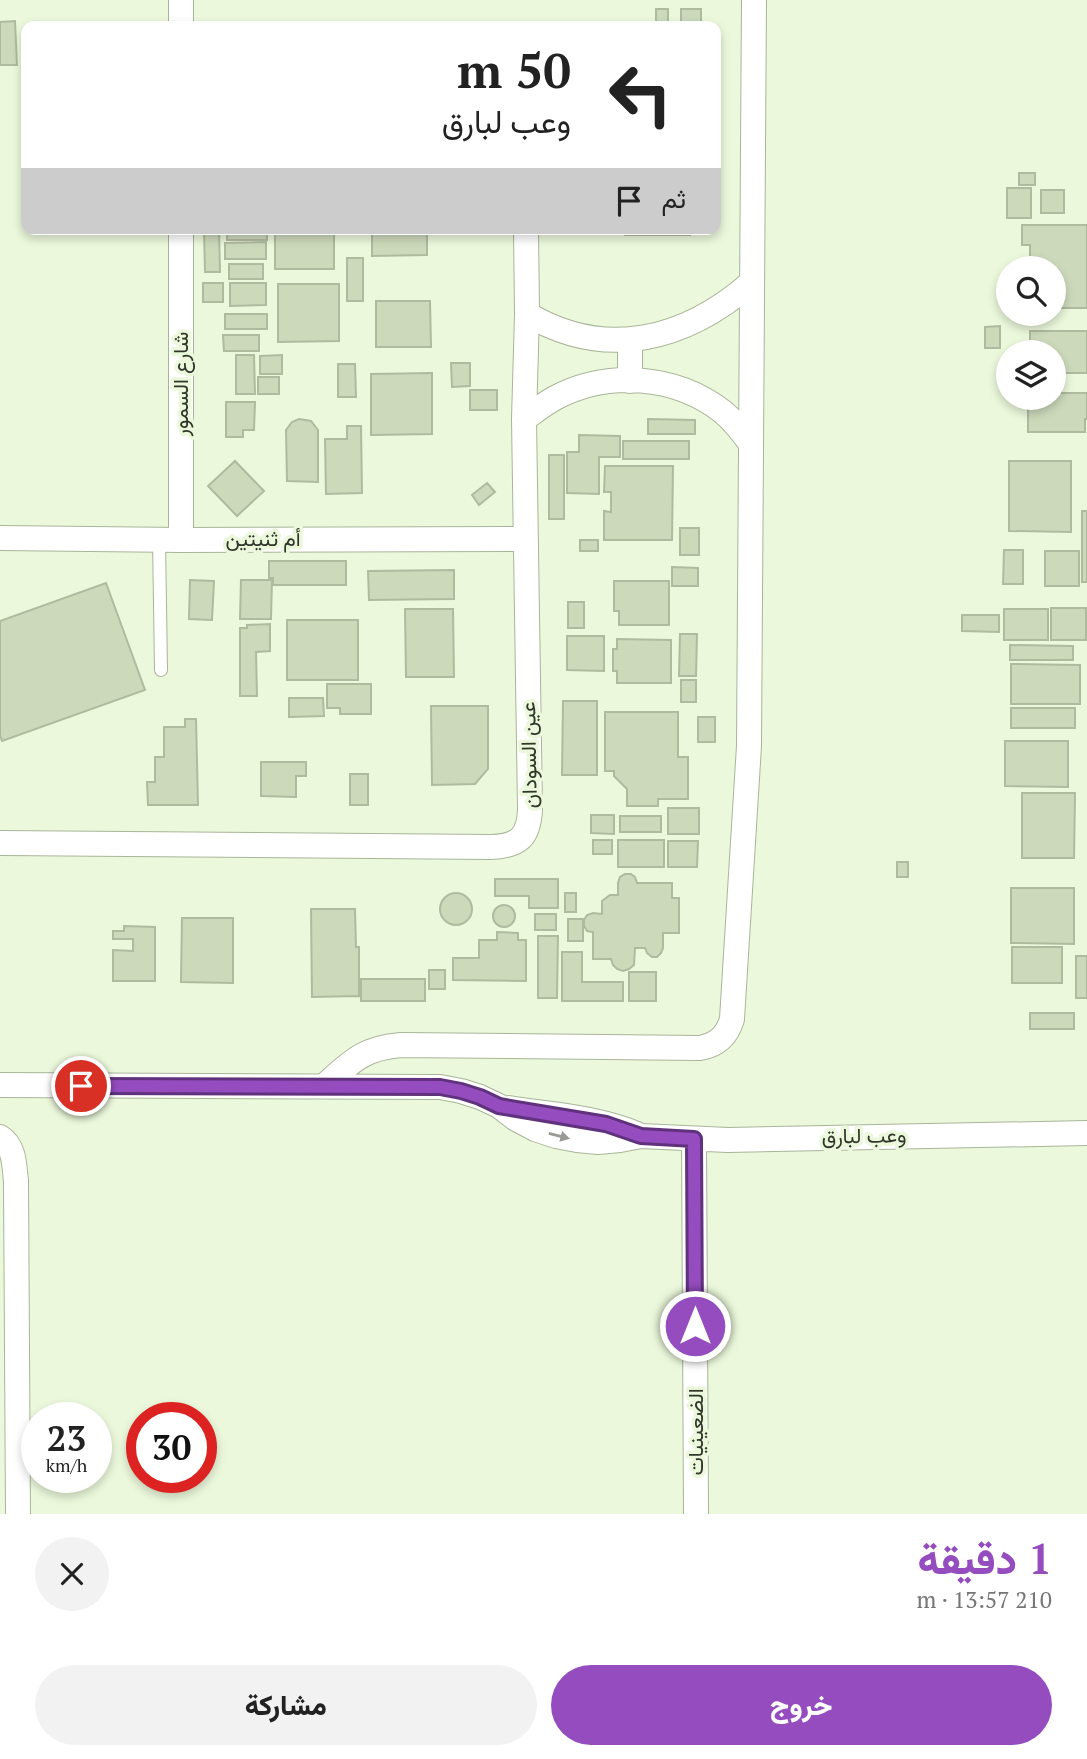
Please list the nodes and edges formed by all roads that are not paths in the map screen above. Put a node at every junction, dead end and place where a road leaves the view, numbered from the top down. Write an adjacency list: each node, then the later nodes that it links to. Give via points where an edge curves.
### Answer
1 (181, 0): 3 (street)
2 (754, 0): 6 (street)
3 (181, 21)
4 (181, 235): 13 (street, شارع السمور)
5 (526, 235): 7 (street, عين السودان)
6 (752, 282): 8 (street, via 696,321); 11 (street)
7 (527, 314): 8 (street, via 576,336); 10 (street, عين السودان)
8 (630, 339): 9 (street)
9 (630, 381): 10 (street, via 573,390); 11 (street, via 690,392 724,414)
10 (524, 419): 14 (street, عين السودان)
11 (751, 444): 18 (street, via 749,746 730,1028 718,1042 700,1048 386,1046 358,1056)
12 (0, 538): 13 (street, أم ثنيتين)
13 (170, 539): 14 (street, أم ثنيتين); 15 (lane)
14 (526, 539): 16 (street, عين السودان, via 530,809 529,825 521,839 507,847)
15 (161, 670)
16 (0, 843)
17 (0, 1085): 18 (street, وعب لبارق)
18 (324, 1086): 21 (street, وعب لبارق, via 440,1087 499,1106 597,1122 641,1136)
19 (1087, 1133): 21 (street, وعب لبارق)
20 (0, 1137): 22 (street, via 13,1155 16,1181)
21 (694, 1139): 23 (street, الضعينيات)
22 (18, 1514)
23 (696, 1514)

